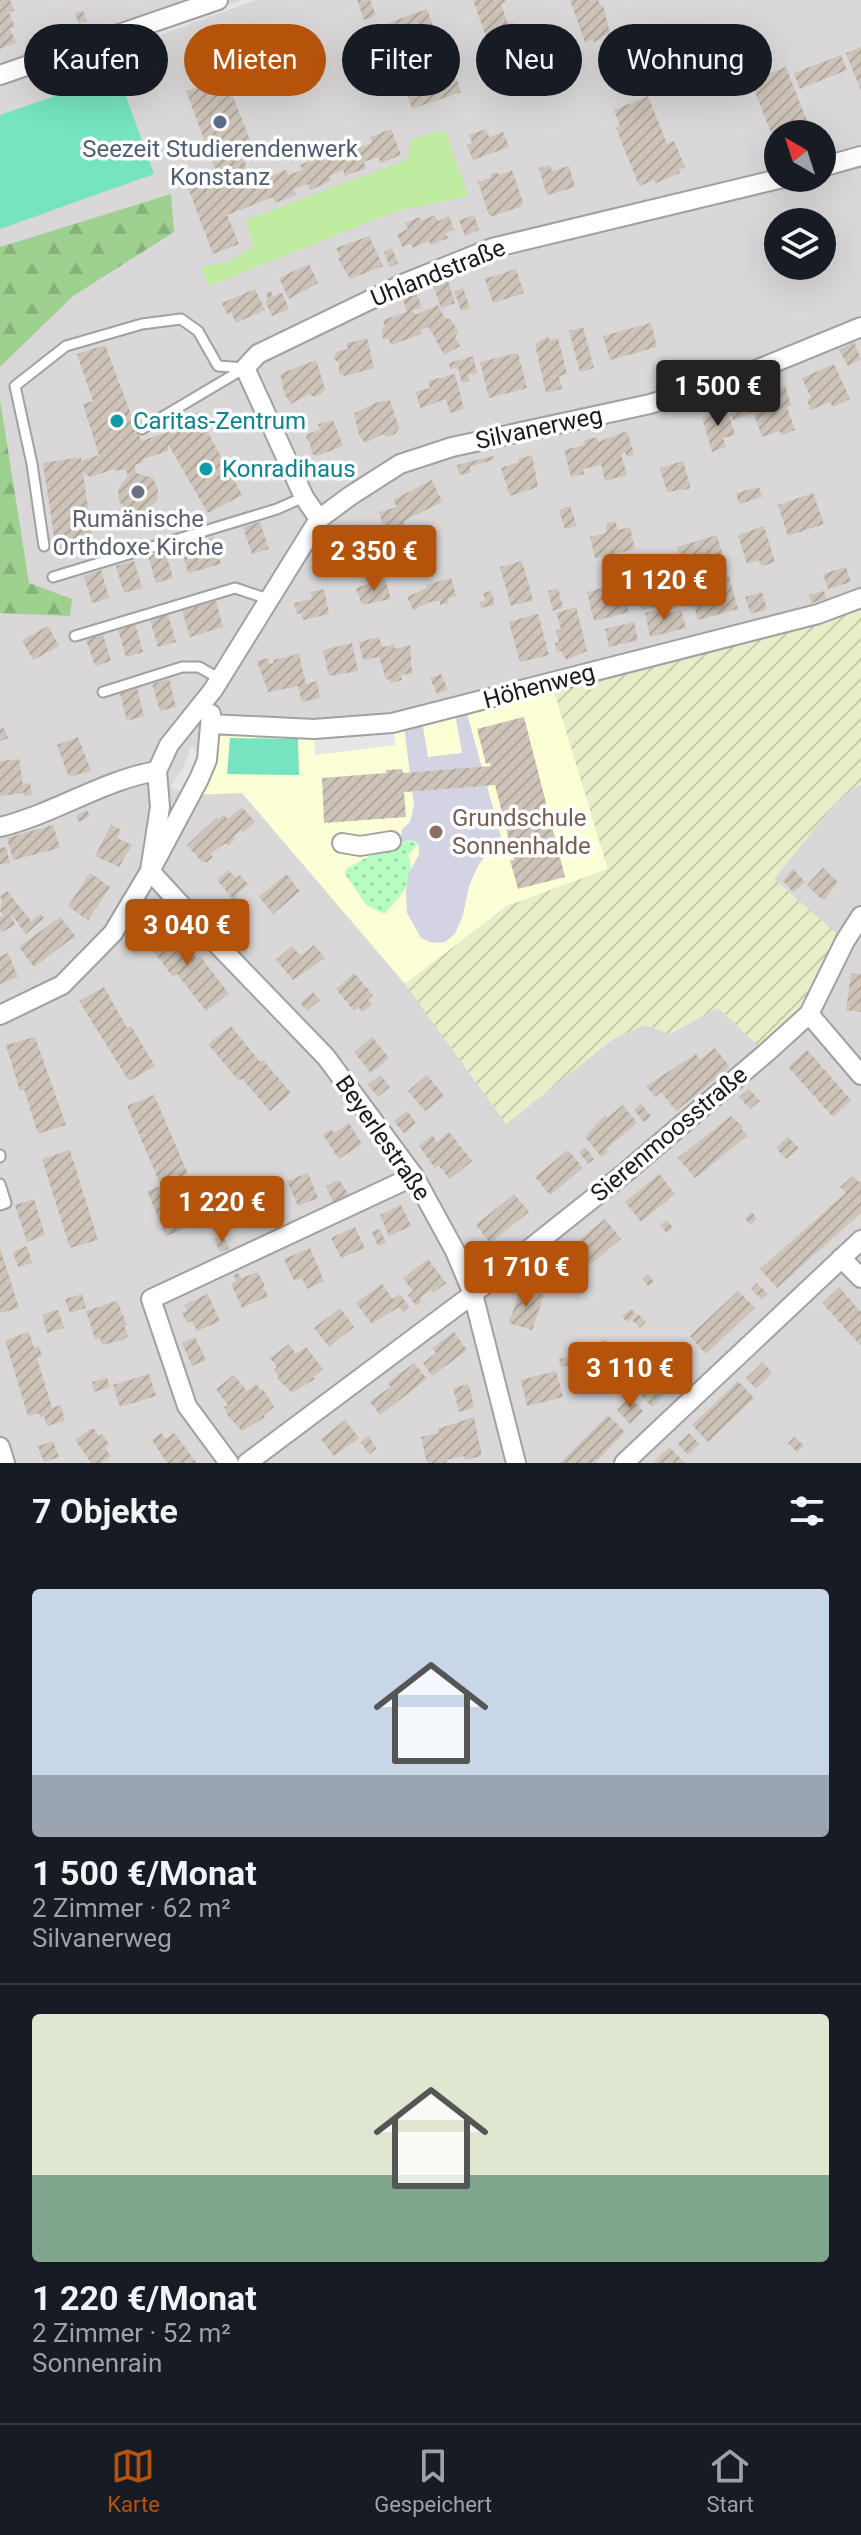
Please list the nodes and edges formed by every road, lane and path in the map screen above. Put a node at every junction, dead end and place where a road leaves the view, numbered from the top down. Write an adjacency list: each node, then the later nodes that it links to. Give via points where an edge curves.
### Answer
1 (218, 0): 2 (street)
2 (0, 75)
3 (861, 156): 4 (street)
4 (836, 163)
5 (764, 183): 7 (street, Uhlandstraße, via 492,248 299,334 258,354)
6 (861, 327): 10 (street, Silvanerweg, via 751,372 650,404 452,447 400,464)
7 (245, 368): 8 (lane); 9 (street); 11 (lane, via 218,366 198,331 181,319 142,324 66,346 15,386)
8 (142, 429)
9 (304, 497): 10 (street); 12 (lane)
10 (319, 519): 14 (street)
11 (44, 546)
12 (53, 577)
13 (861, 598): 18 (street, Höhenweg, via 743,634 392,723 314,729)
14 (271, 600): 15 (lane, via 235,588); 16 (street)
15 (75, 636)
16 (216, 685): 17 (lane, via 199,667 182,667); 18 (street); 19 (street, via 169,745)
17 (103, 692)
18 (210, 724): 23 (street, via 207,760)
19 (157, 771): 20 (street, via 132,775); 23 (street, via 160,807)
20 (0, 827)
21 (391, 841): 22 (street)
22 (342, 843)
23 (150, 871): 26 (street, via 113,933 62,985); 28 (street, Beyerlestraße, via 326,1057)
24 (861, 916): 25 (street, Sierenmoosstraße)
25 (809, 1014): 27 (street); 34 (street, Sierenmoosstraße, via 626,1172)
26 (0, 1015)
27 (861, 1075)
28 (414, 1176): 34 (street, Beyerlestraße); 37 (street, via 151,1299 187,1406)
29 (0, 1184): 30 (lane, via 6,1203)
30 (0, 1205)
31 (861, 1240): 32 (street)
32 (841, 1258): 33 (street); 40 (street)
33 (861, 1278)
34 (473, 1294): 38 (street, Sierenmoosstraße); 39 (street, Beyerlestraße)
35 (0, 1447): 36 (street)
36 (5, 1463)
37 (229, 1463)
38 (247, 1463)
39 (516, 1463)
40 (624, 1463)

